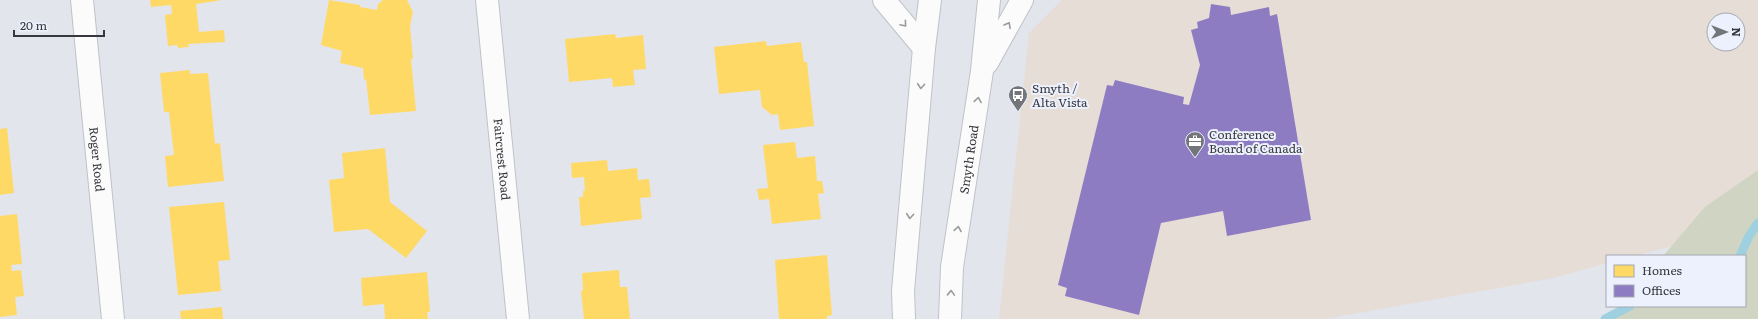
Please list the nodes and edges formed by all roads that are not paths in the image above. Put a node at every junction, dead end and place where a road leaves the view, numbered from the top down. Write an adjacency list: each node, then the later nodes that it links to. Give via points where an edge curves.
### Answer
1 (82, 0): 9 (main road, Roger Road)
2 (487, 0): 10 (main road, Faircrest Road)
3 (884, 0): 7 (main road, one-way to 7)
4 (930, 0): 7 (main road)
5 (989, 0): 8 (main road, Smyth Road)
6 (1022, 0): 8 (main road, one-way to 6)
7 (924, 48): 11 (main road, one-way to 11, via 903,290)
8 (982, 71): 12 (main road, Smyth Road, one-way to 8, via 952,267)
9 (113, 319)
10 (518, 319)
11 (904, 319)
12 (950, 319)

